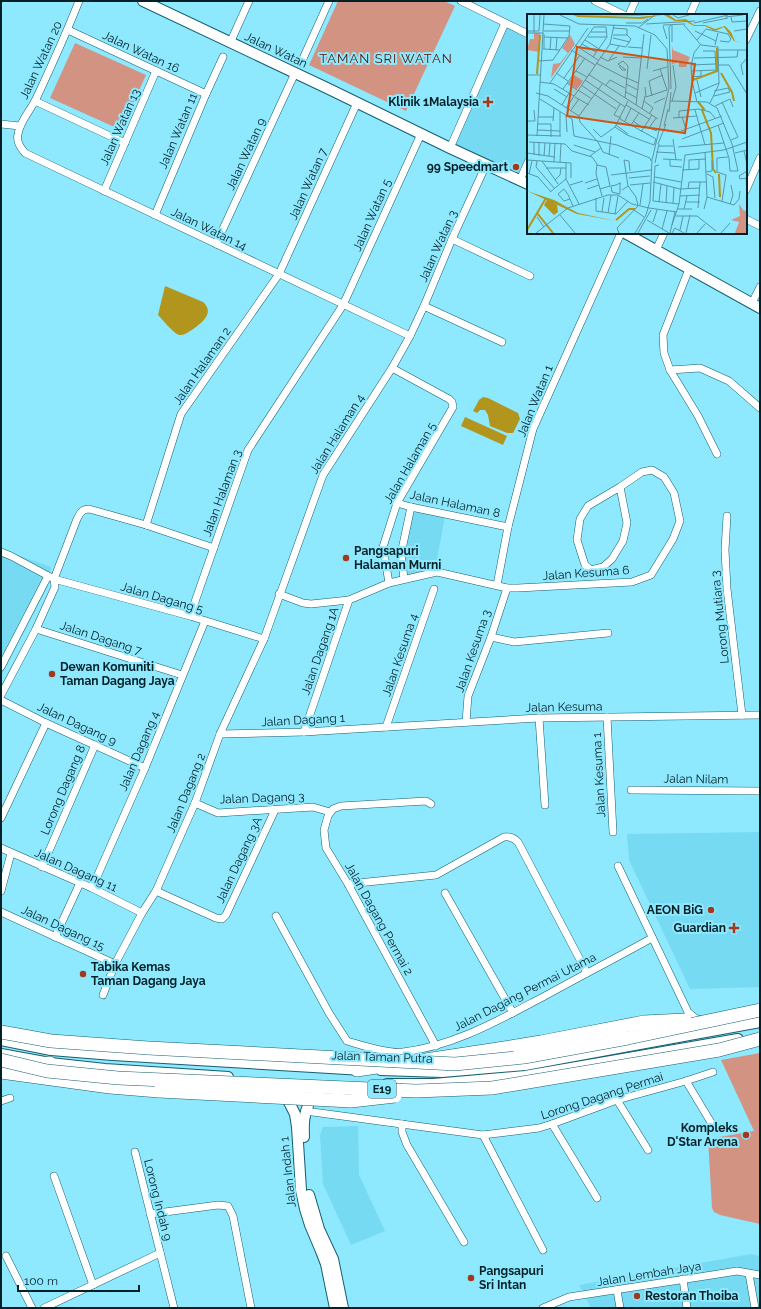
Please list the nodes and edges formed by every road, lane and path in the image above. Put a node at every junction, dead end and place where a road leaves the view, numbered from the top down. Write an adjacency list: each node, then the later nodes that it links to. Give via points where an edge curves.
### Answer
1 (79, 1): 15 (street, Jalan Watan 20)
2 (143, 1): 18 (street, Jalan Watan)
3 (249, 1): 18 (street)
4 (329, 1): 20 (street)
5 (461, 1): 13 (street)
6 (595, 1): 10 (street)
7 (635, 1): 11 (street)
8 (696, 1): 12 (street)
9 (760, 11): 14 (street)
10 (622, 14)
11 (629, 14)
12 (690, 14)
13 (505, 23): 16 (street); 30 (street)
14 (757, 25): 17 (street)
15 (68, 30): 21 (street, Jalan Watan 16); 24 (street, Jalan Watan 20)
16 (527, 34)
17 (747, 39)
18 (230, 43): 22 (street, Jalan Watan)
19 (223, 57): 23 (street, Jalan Watan 11)
20 (301, 63)
21 (156, 72): 23 (street, Jalan Watan 16); 29 (street, Jalan Watan 13)
22 (295, 73): 25 (street, Jalan Watan); 44 (street, Jalan Watan 9)
23 (206, 94): 37 (street, Jalan Watan 11)
24 (35, 101): 27 (street, Jalan Watan 20); 29 (street)
25 (357, 103): 28 (street, Jalan Watan); 47 (street, Jalan Watan 7)
26 (1, 124): 27 (street)
27 (20, 126): 36 (street, Jalan Watan 14, via 17,136 25,153)
28 (421, 134): 30 (street, Jalan Watan); 50 (street, Jalan Watan 5)
29 (125, 143): 36 (street, Jalan Watan 13)
30 (450, 148): 32 (street, Jalan Watan)
31 (760, 158): 35 (street)
32 (486, 165): 34 (street, Jalan Watan); 43 (street, Jalan Watan 3)
33 (527, 167): 34 (street)
34 (524, 182)
35 (747, 188)
36 (104, 191): 37 (street, Jalan Watan 14)
37 (155, 215): 44 (street, Jalan Watan 14)
38 (747, 220): 39 (street)
39 (760, 226)
40 (621, 234): 64 (street, Jalan Watan 1, via 533,430)
41 (627, 234): 45 (street)
42 (664, 234): 45 (street)
43 (452, 238): 48 (street); 51 (street, Jalan Watan 3)
44 (216, 244): 47 (street, Jalan Watan 14)
45 (656, 250): 46 (street)
46 (689, 269): 52 (street); 56 (street, via 663,335 664,353)
47 (279, 274): 50 (street, Jalan Watan 14); 63 (street, Jalan Halaman 2, via 182,414)
48 (530, 276)
49 (760, 287): 52 (street)
50 (343, 305): 53 (street, Jalan Watan 14); 65 (street, Jalan Halaman 3, via 248,450)
51 (424, 306): 53 (street, Jalan Watan 3); 54 (street)
52 (756, 306)
53 (410, 336): 55 (street, Jalan Halaman 4)
54 (502, 342)
55 (392, 368): 60 (street, Jalan Halaman 5, via 452,402 453,407); 73 (street, Jalan Halaman 4, via 323,475)
56 (670, 370): 57 (street, via 700,368 729,381); 58 (street)
57 (760, 408)
58 (717, 454)
59 (620, 487): 59 (street, Jalan Kesuma 6, via 627,523 623,542 612,559 603,567 591,570 585,565 577,540 580,519 588,506); 71 (street, Jalan Kesuma 6, via 642,472 652,470 664,477 674,493 680,521 673,539 651,575 632,582)
60 (397, 503): 61 (street, Jalan Halaman 8); 69 (street, Jalan Halaman 5, via 384,547)
61 (412, 507): 64 (street, Jalan Halaman 8); 68 (street, via 401,554)
62 (726, 516): 85 (street, Lorong Mutiara 3, via 727,589)
63 (146, 525): 65 (street); 67 (street, via 85,509 81,512)
64 (508, 527): 70 (street, Jalan Watan 1)
65 (214, 548): 75 (street, Jalan Halaman 3)
66 (1, 552): 67 (street, Jalan Dagang 5)
67 (51, 578): 75 (street, Jalan Dagang 5); 77 (street, via 55,587); 81 (street)
68 (404, 579): 69 (street); 70 (street, via 437,572)
69 (389, 583): 74 (street)
70 (497, 585): 71 (street)
71 (507, 588): 79 (street, Jalan Kesuma 3)
72 (434, 589): 91 (street, Jalan Kesuma 4)
73 (279, 594): 74 (street, via 311,604); 80 (street, Jalan Dagang 2)
74 (349, 600): 92 (street, Jalan Dagang 1A)
75 (190, 616): 76 (street, Jalan Dagang 5)
76 (205, 621): 80 (street, Jalan Dagang 5); 82 (street, Jalan Dagang 4)
77 (36, 629): 82 (street, Jalan Dagang 7); 83 (street)
78 (608, 633): 79 (street, via 514,642)
79 (491, 637): 90 (street, Jalan Kesuma 3, via 468,696)
80 (264, 639): 93 (street, Jalan Dagang 2)
81 (1, 667)
82 (182, 675): 95 (street, Jalan Dagang 4)
83 (1, 695)
84 (1, 700): 89 (street, Jalan Dagang 9)
85 (742, 715): 86 (street, Jalan Kesuma); 87 (street, Jalan Kesuma)
86 (760, 715)
87 (607, 717): 88 (street, Jalan Kesuma); 104 (street, Jalan Kesuma 1)
88 (539, 718): 90 (street, Jalan Kesuma); 100 (street)
89 (46, 722): 94 (street, Jalan Dagang 9); 103 (street)
90 (466, 722): 91 (street, Jalan Kesuma)
91 (386, 727): 92 (street, Jalan Dagang 1)
92 (304, 732): 93 (street, Jalan Dagang 1)
93 (220, 734): 98 (street, Jalan Dagang 2)
94 (95, 745): 95 (street, Jalan Dagang 9); 108 (street, Lorong Dagang 8)
95 (145, 768): 111 (street, Jalan Dagang 4)
96 (631, 790): 97 (street, Jalan Nilam)
97 (760, 791)
98 (195, 803): 101 (street, Jalan Dagang 3, via 218,812); 113 (street, Jalan Dagang 2)
99 (431, 804): 102 (street, via 426,801 341,806)
100 (545, 805)
101 (275, 810): 102 (street, Jalan Dagang 3, via 313,807); 113 (street, Jalan Dagang 3A, via 222,919)
102 (330, 812): 110 (street, Jalan Dagang Permai 2, via 324,830 326,848)
103 (1, 818)
104 (614, 832)
105 (1, 848): 106 (street, Jalan Dagang 11)
106 (11, 853): 108 (street, Jalan Dagang 11); 112 (street)
107 (618, 866): 119 (street)
108 (42, 867): 109 (street, Jalan Dagang 11)
109 (80, 883): 111 (street, Jalan Dagang 11); 118 (street)
110 (348, 884): 121 (street, via 436,876 510,836 518,842); 133 (street, Jalan Dagang Permai 2)
111 (92, 888): 116 (street, Jalan Dagang 11)
112 (1, 891)
113 (156, 891): 116 (street, Jalan Dagang 2)
114 (445, 893): 124 (street)
115 (1, 912): 118 (street, Jalan Dagang 15)
116 (142, 913): 120 (street, Jalan Dagang 2)
117 (276, 916): 133 (street, Jalan Dagang Permai Utama, via 347,1041 371,1048 401,1052)
118 (55, 937): 120 (street, Jalan Dagang 15)
119 (652, 938): 121 (street, Jalan Dagang Permai Utama); 125 (street)
120 (115, 964): 122 (street, Jalan Dagang 2)
121 (587, 973): 124 (street, Jalan Dagang Permai Utama)
122 (103, 994)
123 (760, 1010): 127 (highway, bridge)
124 (513, 1012): 133 (street, Jalan Dagang Permai Utama, via 455,1040)
125 (688, 1012): 127 (street, via 704,1022); 130 (street, via 680,1030)
126 (760, 1022): 127 (street, Jalan Taman Putra)
127 (728, 1023): 128 (highway, bridge, via 524,1057 455,1064 141,1048 51,1041); 130 (street, Jalan Taman Putra); 138 (highway, bridge, via 644,1022 542,1042)
128 (1, 1032)
129 (760, 1036): 143 (street, via 525,1076 433,1084)
130 (664, 1039): 138 (street, Jalan Taman Putra, via 525,1065 442,1072)
131 (760, 1039): 144 (highway, E19, bridge, via 719,1050 492,1088)
132 (1, 1040): 138 (street, Jalan Taman Putra, via 52,1050)
133 (436, 1046)
134 (1, 1054): 136 (street)
135 (1, 1060): 144 (highway, E19, bridge, via 47,1071 118,1078)
136 (50, 1063): 137 (highway); 141 (street)
137 (1, 1066)
138 (357, 1070)
139 (1, 1072): 144 (highway, bridge, via 159,1091 351,1101 389,1098)
140 (713, 1072): 142 (street, Lorong Dagang Permai)
141 (278, 1080): 143 (street); 171 (street, Jalan Indah 1, via 295,1114 301,1190 310,1225 326,1264)
142 (686, 1081): 146 (street, Lorong Dagang Permai); 151 (street)
143 (322, 1082): 148 (street, Jalan Indah 1)
144 (416, 1091)
145 (10, 1098): 147 (street)
146 (617, 1100): 150 (street, Lorong Dagang Permai); 153 (street)
147 (1, 1101)
148 (305, 1111): 149 (street, Lorong Dagang Permai); 172 (street, Jalan Indah 1, via 303,1122 307,1188 319,1229 333,1259)
149 (402, 1124): 152 (street, Lorong Dagang Permai); 158 (street, via 406,1145)
150 (552, 1124): 152 (street, Lorong Dagang Permai); 156 (street)
151 (715, 1129)
152 (482, 1135): 159 (street)
153 (648, 1150)
154 (135, 1152): 157 (street, Lorong Indah 9)
155 (54, 1176): 165 (street)
156 (597, 1198)
157 (150, 1214): 160 (street, Lorong Indah 9); 170 (street, via 228,1206 233,1216)
158 (464, 1242)
159 (543, 1250)
160 (160, 1253): 165 (street, Lorong Indah 9); 169 (street, Lorong Indah 9)
161 (6, 1256): 167 (street)
162 (749, 1274): 163 (street, Jalan Lembah Jaya); 164 (street, Jalan Lembah Jaya, via 738,1272); 176 (street)
163 (760, 1275)
164 (683, 1279): 166 (street, Jalan Lembah Jaya); 175 (street)
165 (92, 1285): 168 (street, Lorong Indah 9)
166 (617, 1290): 173 (street, Jalan Lembah Jaya, via 569,1297); 174 (street)
167 (32, 1308)
168 (44, 1308)
169 (174, 1308)
170 (251, 1308)
171 (335, 1308)
172 (343, 1308)
173 (543, 1308)
174 (620, 1308)
175 (688, 1308)
176 (755, 1308)

